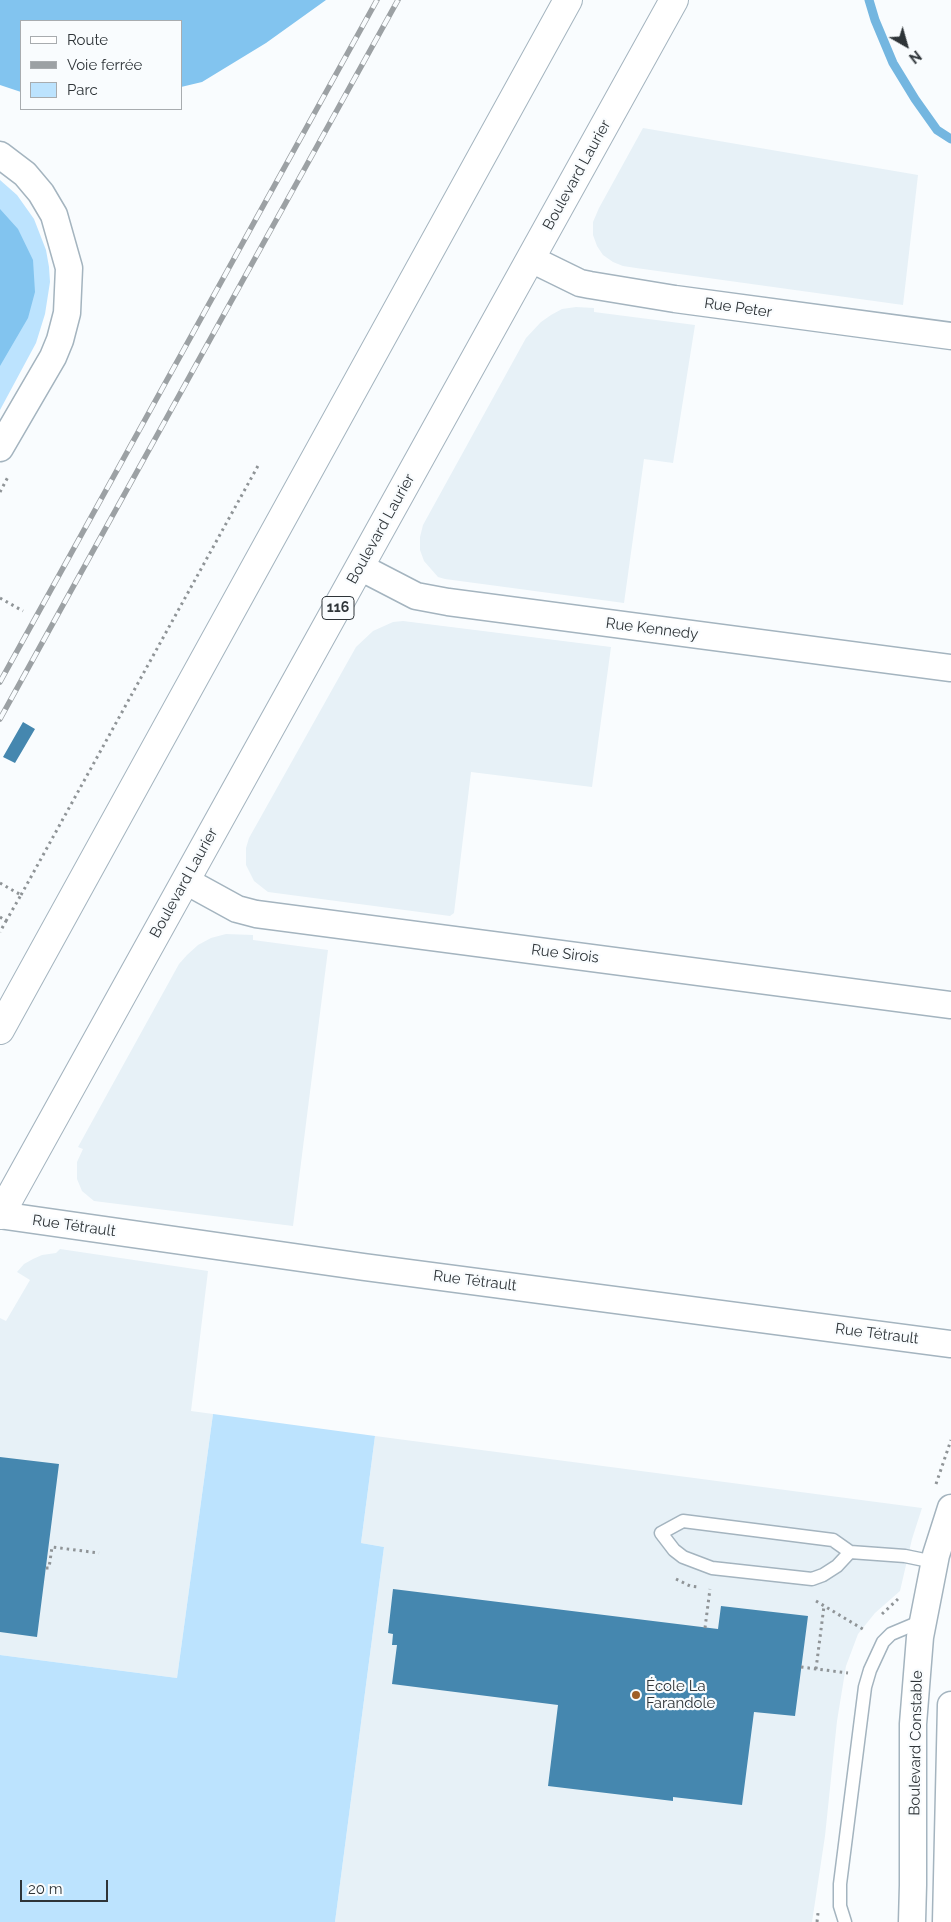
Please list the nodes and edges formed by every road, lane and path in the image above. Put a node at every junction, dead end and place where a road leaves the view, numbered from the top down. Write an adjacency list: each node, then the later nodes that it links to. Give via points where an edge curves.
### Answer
1 (568, 0): 19 (main road)
2 (674, 0): 4 (main road, Boulevard Laurier / 116)
3 (0, 156): 6 (street, via 25,174 41,193 61,237 69,277 67,313 60,340)
4 (531, 259): 5 (street, Rue Peter, via 590,285); 8 (main road, Boulevard Laurier / 116)
5 (951, 336)
6 (0, 448)
7 (259, 464): 14 (path)
8 (360, 567): 11 (street, Rue Kennedy, via 416,596 441,601); 12 (main road, Boulevard Laurier / 116)
9 (0, 598): 10 (path)
10 (24, 611)
11 (951, 668)
12 (186, 880): 18 (street, Rue Sirois, via 237,909 256,914); 20 (main road, Boulevard Laurier / 116)
13 (0, 883): 14 (path)
14 (20, 895): 16 (path)
15 (0, 917): 16 (path)
16 (6, 921): 17 (path)
17 (0, 932)
18 (951, 1005)
19 (0, 1030)
20 (0, 1215): 21 (street, Rue Tétrault, via 364,1267)
21 (951, 1344)
22 (951, 1508): 25 (street, Boulevard Constable)
23 (850, 1552): 23 (lane, via 833,1540 683,1520 661,1533 683,1557 712,1568 812,1579 837,1566); 25 (lane, via 905,1556)
24 (99, 1553): 26 (path, via 52,1547 49,1568)
25 (934, 1562): 29 (street, Boulevard Constable)
26 (46, 1568)
27 (710, 1589): 30 (path)
28 (824, 1606): 32 (path)
29 (922, 1621): 35 (lane, via 891,1634 883,1642 866,1687 840,1884 840,1906); 36 (street, Boulevard Constable, via 913,1724)
30 (705, 1628)
31 (801, 1667): 32 (path)
32 (816, 1669): 33 (path)
33 (849, 1673)
34 (951, 1706): 37 (street)
35 (845, 1922)
36 (912, 1922)
37 (946, 1922)

